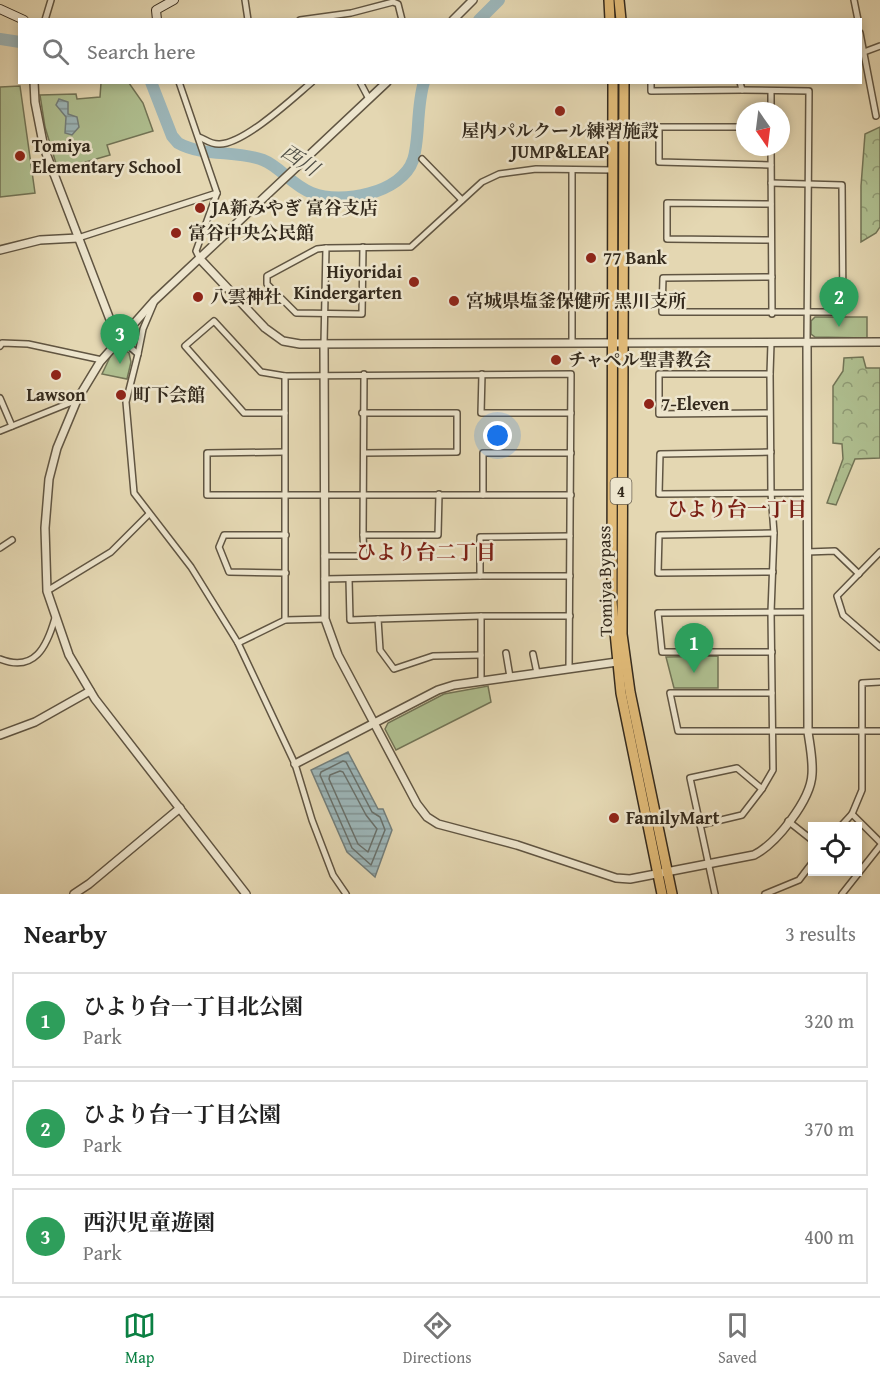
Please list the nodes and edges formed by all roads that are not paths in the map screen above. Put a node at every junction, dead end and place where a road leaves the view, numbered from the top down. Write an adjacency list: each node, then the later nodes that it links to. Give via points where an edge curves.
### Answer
1 (51, 0): 11 (street)
2 (174, 0): 12 (main road, via 156,10)
3 (245, 0): 13 (street)
4 (473, 0): 15 (street)
5 (609, 0): 16 (highway)
6 (620, 0): 17 (highway)
7 (854, 0): 18 (street)
8 (0, 9): 10 (main road)
9 (344, 17): 14 (street, via 393,2 398,4)
10 (20, 18)
11 (46, 18)
12 (157, 18)
13 (248, 18)
14 (402, 18)
15 (455, 18)
16 (610, 18)
17 (621, 18)
18 (858, 18)
19 (862, 39): 21 (street)
20 (880, 46): 21 (street)
21 (864, 52): 35 (street)
22 (34, 84): 48 (street, via 44,148)
23 (180, 84): 37 (street)
24 (310, 84): 37 (street, via 258,126 232,140 220,144)
25 (361, 84): 33 (street)
26 (385, 84): 33 (street)
27 (613, 84): 41 (highway, Tomiya Bypass / 4)
28 (624, 84): 64 (highway, Tomiya Bypass / 4)
29 (651, 84): 31 (street, via 651,91)
30 (740, 84): 31 (street)
31 (742, 90): 32 (street)
32 (771, 91): 34 (street); 44 (street, via 809,91)
33 (369, 99): 53 (street)
34 (771, 102)
35 (876, 116)
36 (736, 127): 40 (street, via 659,127 659,162)
37 (199, 140): 45 (street)
38 (771, 156): 40 (street)
39 (422, 159): 46 (street)
40 (771, 165): 43 (street)
41 (613, 170): 42 (street); 63 (highway, Tomiya Bypass / 4)
42 (572, 171): 46 (street, via 536,169 499,174 482,182); 62 (street)
43 (771, 183): 44 (street); 47 (street)
44 (806, 184): 56 (street); 56 (street, via 842,185 843,312)
45 (217, 193): 48 (street); 53 (street, via 196,250)
46 (462, 200): 50 (street, via 411,247)
47 (771, 204): 49 (street); 49 (street, via 667,203 667,239)
48 (78, 238): 52 (street, via 40,240); 59 (street)
49 (771, 240): 54 (street)
50 (363, 247): 51 (street); 57 (street, via 363,314)
51 (326, 248): 57 (street); 57 (street, via 267,276 267,284 296,314)
52 (0, 250)
53 (200, 259): 55 (street); 66 (street, via 276,337 290,343)
54 (771, 277): 58 (street); 58 (street, via 663,278 662,312)
55 (154, 301): 59 (street); 68 (street)
56 (807, 313): 58 (street); 60 (street)
57 (325, 314): 66 (street)
58 (772, 314)
59 (121, 339): 68 (street); 69 (street)
60 (807, 342): 61 (street); 65 (street); 88 (street)
61 (880, 342)
62 (572, 343): 63 (street); 66 (street)
63 (612, 343): 64 (street); 128 (highway, Tomiya Bypass / 4, via 611,581)
64 (623, 343): 65 (street); 153 (highway, Tomiya Bypass / 4, via 622,634)
65 (771, 343): 72 (street)
66 (324, 344): 73 (street)
67 (0, 346): 69 (street, via 28,344)
68 (138, 354): 95 (street, via 126,402 130,473 134,493)
69 (102, 360): 76 (street)
70 (364, 374): 71 (street); 73 (street); 78 (street)
71 (482, 374): 79 (street, via 571,374); 79 (street, via 481,413)
72 (770, 374): 80 (street); 80 (street, via 659,374 659,414)
73 (323, 375): 74 (street); 94 (street)
74 (285, 376): 77 (street); 77 (street, via 261,372 214,321 185,346 244,413)
75 (0, 398): 81 (street)
76 (77, 400): 81 (street); 112 (street, via 49,479 45,528)
77 (285, 413): 83 (street)
78 (362, 413): 85 (street); 85 (street, via 457,413 456,452)
79 (571, 413): 86 (street)
80 (770, 413): 84 (street)
81 (12, 426): 82 (street)
82 (0, 431)
83 (284, 452): 90 (street); 90 (street, via 207,453 207,495)
84 (771, 452): 87 (street); 87 (street, via 660,454 659,494)
85 (364, 453): 91 (street)
86 (570, 453): 92 (street, via 483,453); 93 (street)
87 (771, 493): 88 (street); 96 (street)
88 (807, 493): 102 (street)
89 (439, 494): 91 (street); 92 (street); 98 (street, via 438,535)
90 (285, 495): 94 (street); 97 (street)
91 (363, 495): 94 (street); 98 (street)
92 (483, 495): 93 (street)
93 (571, 495): 99 (street)
94 (324, 496): 104 (street)
95 (149, 514): 112 (street, via 111,552); 121 (street, via 191,567)
96 (774, 533): 105 (street); 105 (street, via 659,535 658,573)
97 (286, 535): 106 (street); 106 (street, via 224,535 219,547 229,572)
98 (363, 535): 104 (street, via 364,556)
99 (570, 536): 108 (street, via 480,537); 109 (street)
100 (12, 540): 101 (street)
101 (0, 548)
102 (807, 552): 107 (street, via 835,551); 114 (street)
103 (880, 552): 107 (street)
104 (324, 556): 110 (street)
105 (773, 572): 113 (street)
106 (286, 573): 120 (street)
107 (859, 574): 122 (street, via 837,596 839,607)
108 (480, 576): 109 (street); 111 (street)
109 (570, 576): 116 (street)
110 (324, 579): 111 (street); 118 (street)
111 (348, 579): 119 (street, via 350,620)
112 (47, 591): 117 (street)
113 (771, 612): 114 (street); 123 (street); 123 (street, via 658,613 662,652)
114 (808, 612): 139 (street)
115 (481, 616): 116 (street); 119 (street); 126 (street)
116 (570, 616): 129 (street)
117 (55, 618): 127 (street, via 48,642 31,660 12,664); 134 (street, via 69,655)
118 (325, 619): 120 (street); 136 (street, via 338,655)
119 (378, 619): 126 (street, via 380,650 394,669 433,656)
120 (285, 620): 121 (street)
121 (238, 644): 142 (street)
122 (880, 647)
123 (771, 652): 135 (street)
124 (506, 653): 131 (street)
125 (533, 654): 130 (street)
126 (481, 655): 132 (street)
127 (0, 659)
128 (617, 662): 129 (street); 153 (highway, Tomiya Bypass / 4, via 628,733)
129 (569, 669): 130 (street)
130 (537, 673): 131 (street)
131 (510, 677): 132 (street)
132 (481, 681): 136 (street, via 438,690)
133 (880, 682): 140 (street, via 862,683)
134 (90, 691): 141 (street, via 35,722); 144 (street)
135 (772, 693): 138 (street); 138 (street, via 670,693 678,731)
136 (374, 723): 142 (street); 153 (street, via 417,804 438,824 616,878)
137 (880, 731): 140 (street)
138 (772, 732): 139 (street); 143 (street, via 773,770)
139 (808, 732): 140 (street); 146 (street, via 810,789)
140 (861, 732): 145 (street, via 862,790)
141 (0, 735)
142 (295, 764): 156 (street, via 333,875)
143 (762, 789): 148 (street, via 742,815); 148 (street, via 737,768 690,778)
144 (180, 808): 154 (street); 155 (street)
145 (852, 814): 147 (street); 150 (street)
146 (788, 821): 149 (street); 151 (street, via 764,850)
147 (845, 822)
148 (700, 825): 151 (street)
149 (808, 836)
150 (880, 844): 161 (street)
151 (707, 865): 153 (street); 159 (street)
152 (808, 869): 160 (street, via 799,880)
153 (663, 873): 157 (highway, Tomiya Bypass / 4); 158 (highway, Tomiya Bypass / 4)
154 (74, 894)
155 (246, 894)
156 (346, 894)
157 (662, 894)
158 (672, 894)
159 (715, 894)
160 (765, 894)
161 (842, 894)

